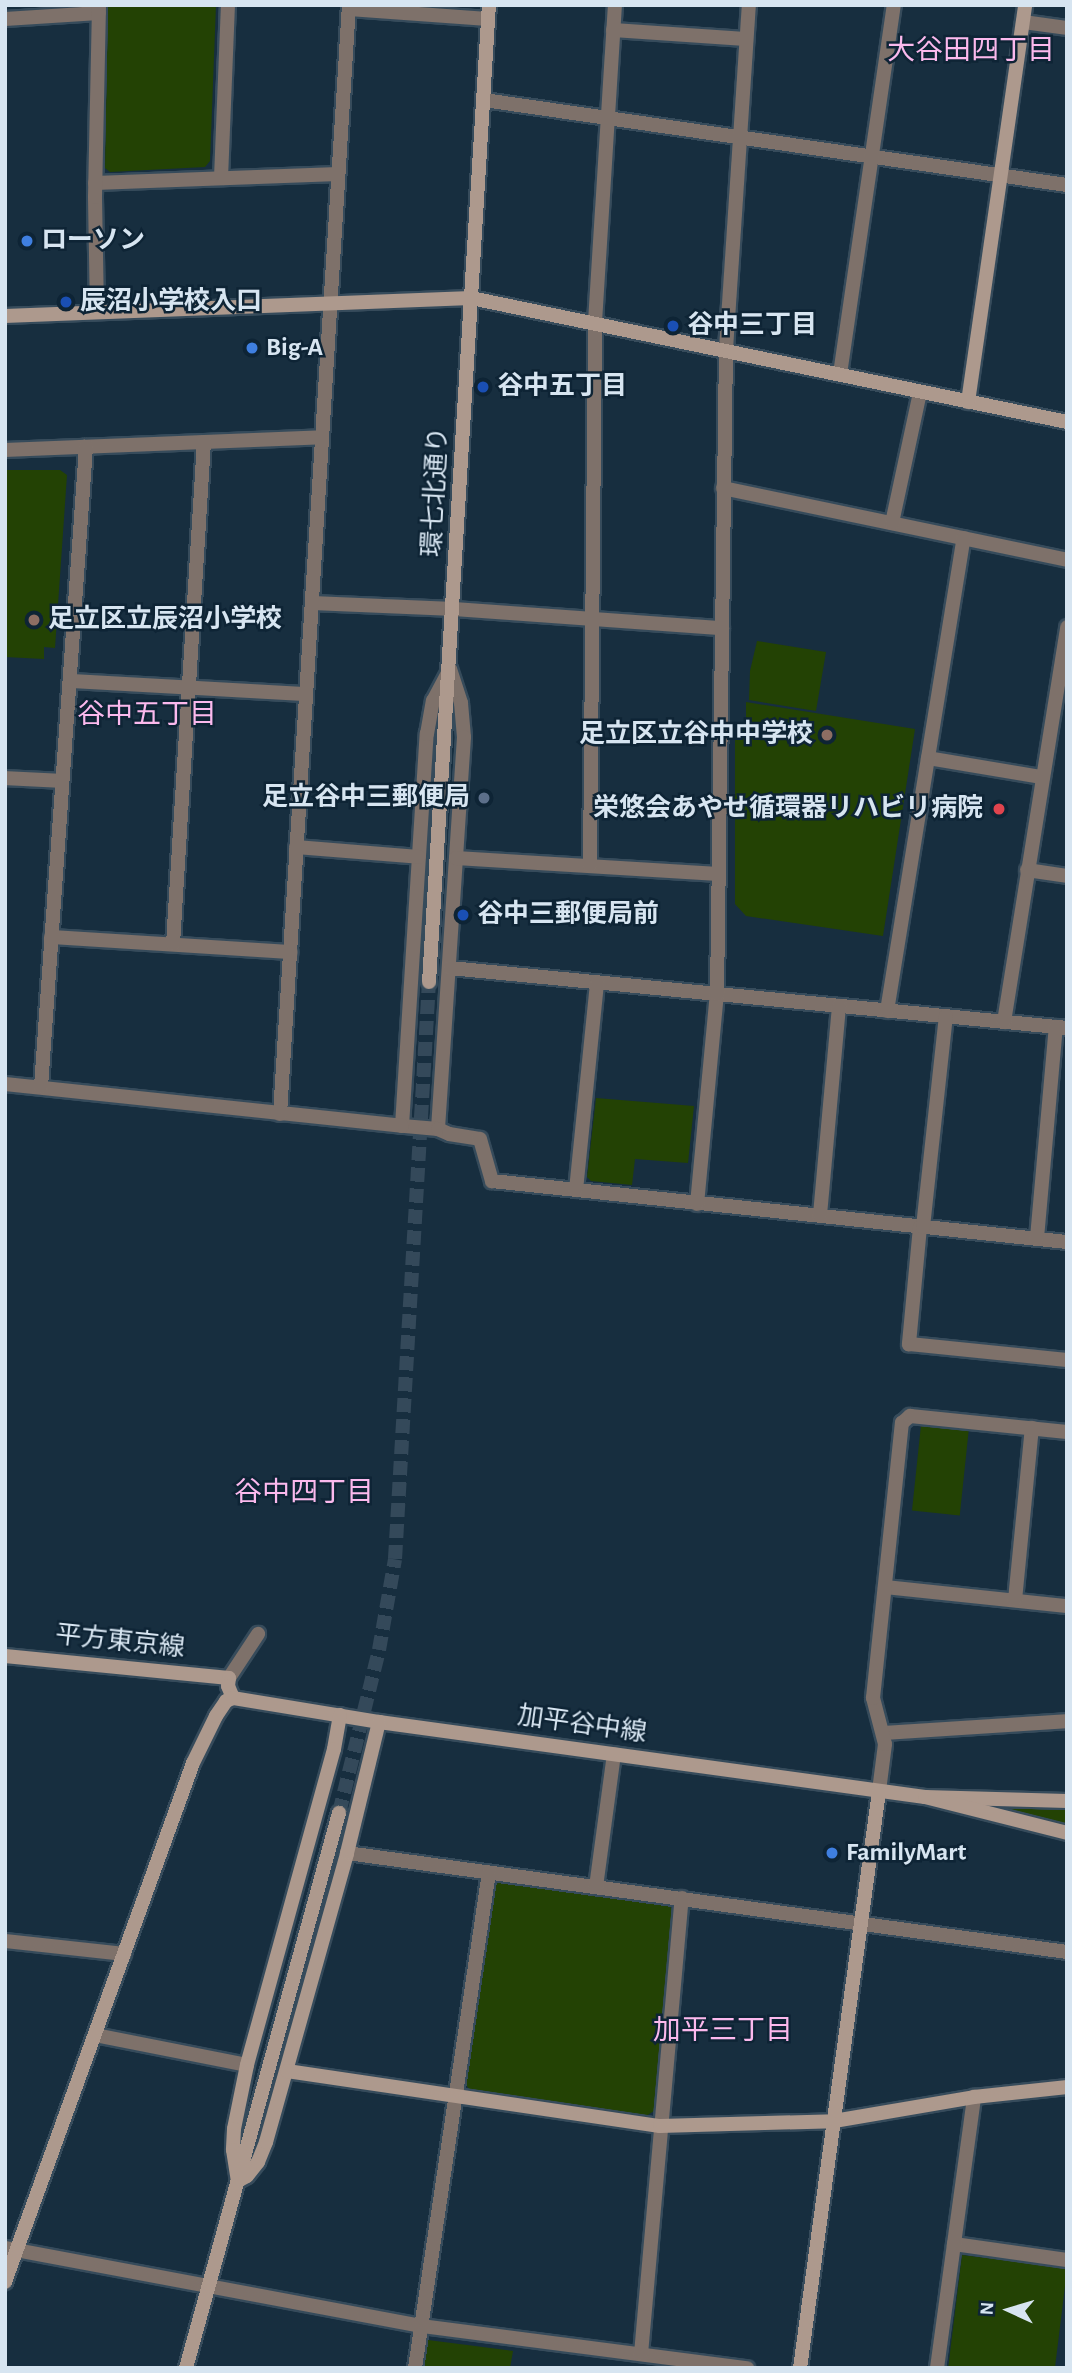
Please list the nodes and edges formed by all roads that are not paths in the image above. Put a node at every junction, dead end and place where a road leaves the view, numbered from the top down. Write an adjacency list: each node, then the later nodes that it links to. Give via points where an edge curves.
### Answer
1 (228, 5): 20 (street)
2 (615, 5): 12 (street)
3 (749, 5): 13 (street)
4 (894, 5): 17 (street)
5 (1025, 5): 10 (street)
6 (349, 7): 8 (street); 18 (street)
7 (99, 9): 9 (street); 21 (street)
8 (489, 12): 14 (street, 環七北通り)
9 (5, 19)
10 (1023, 22): 11 (street); 19 (street)
11 (1067, 28)
12 (613, 30): 13 (street); 15 (street)
13 (746, 38): 16 (street)
14 (484, 100): 15 (street); 23 (street, 環七北通り)
15 (608, 118): 16 (street); 27 (street)
16 (740, 138): 17 (street); 28 (street)
17 (870, 157): 19 (street); 29 (street)
18 (338, 174): 20 (street); 24 (street)
19 (1000, 175): 22 (street); 31 (street)
20 (221, 178): 21 (street)
21 (95, 183): 25 (street)
22 (1067, 185)
23 (471, 298): 24 (street); 27 (street); 42 (street, 環七北通り)
24 (331, 302): 25 (street); 33 (street)
25 (97, 312): 26 (street)
26 (5, 316)
27 (595, 322): 28 (street); 43 (street)
28 (726, 349): 29 (street); 37 (street)
29 (840, 374): 30 (street)
30 (920, 392): 31 (street); 38 (street)
31 (968, 402): 32 (street)
32 (1067, 422)
33 (321, 438): 34 (street); 41 (street)
34 (204, 442): 35 (street); 48 (street)
35 (86, 447): 36 (street); 47 (street)
36 (5, 450)
37 (723, 488): 38 (street); 45 (street)
38 (892, 523): 39 (street)
39 (964, 538): 40 (street); 50 (street)
40 (1067, 560)
41 (312, 603): 42 (street); 49 (street)
42 (454, 609): 43 (street); 46 (street, 環七北通り)
43 (591, 621): 45 (street); 57 (street)
44 (1067, 627): 51 (street)
45 (722, 628): 59 (street)
46 (450, 669): 55 (street, via 433,701 427,734); 56 (street, via 461,703 464,737); 65 (street, 環七北通り)
47 (70, 681): 48 (street); 53 (street)
48 (189, 688): 49 (street); 62 (street)
49 (306, 694): 54 (street)
50 (928, 758): 51 (street); 69 (street)
51 (1042, 777): 58 (street)
52 (5, 778): 53 (street)
53 (62, 781): 61 (street)
54 (296, 847): 55 (street); 63 (street)
55 (419, 857): 76 (street)
56 (456, 858): 57 (street); 64 (street)
57 (590, 866): 59 (street)
58 (1027, 870): 60 (street); 71 (street)
59 (719, 874): 67 (street)
60 (1067, 876)
61 (51, 937): 62 (street); 74 (street)
62 (173, 944): 63 (street)
63 (291, 952): 75 (street)
64 (450, 968): 66 (street); 77 (street)
65 (429, 982)
66 (597, 983): 67 (street); 78 (street)
67 (717, 994): 68 (street); 79 (street)
68 (839, 1006): 69 (street); 80 (street)
69 (887, 1011): 70 (street)
70 (946, 1016): 71 (street); 81 (street)
71 (1004, 1022): 72 (street)
72 (1061, 1027): 82 (street)
73 (5, 1084): 74 (street)
74 (41, 1087): 75 (street)
75 (280, 1114): 76 (street)
76 (401, 1126): 77 (street)
77 (438, 1129): 78 (street, via 480,1139 492,1181)
78 (576, 1190): 79 (street)
79 (697, 1204): 80 (street)
80 (820, 1215): 81 (street)
81 (922, 1227): 82 (street); 84 (street, via 909,1344)
82 (1037, 1238): 83 (street)
83 (1067, 1242)
84 (1067, 1360)
85 (1032, 1428): 86 (street); 87 (street, via 910,1416 902,1423); 88 (street)
86 (1067, 1432)
87 (885, 1587): 88 (street); 97 (street, via 873,1698)
88 (1015, 1600): 89 (street)
89 (1067, 1606)
90 (258, 1634): 92 (street)
91 (5, 1656): 92 (street, 平方東京線)
92 (229, 1678): 93 (street)
93 (233, 1698): 94 (street, 加平谷中線); 111 (street, via 216,1716 193,1763)
94 (340, 1716): 96 (street, 加平谷中線); 113 (street)
95 (1067, 1721): 97 (street)
96 (379, 1722): 98 (street, 加平谷中線); 104 (street)
97 (883, 1733): 99 (street)
98 (614, 1754): 99 (street, 加平谷中線); 106 (street)
99 (878, 1791): 100 (street, 加平谷中線); 108 (street)
100 (925, 1797): 101 (street, 加平谷中線); 103 (street, 加平谷中線)
101 (1067, 1801)
102 (339, 1813): 120 (street)
103 (1067, 1833)
104 (347, 1853): 105 (street); 114 (street)
105 (489, 1871): 106 (street); 116 (street)
106 (596, 1886): 107 (street)
107 (682, 1898): 108 (street); 119 (street)
108 (861, 1922): 110 (street); 118 (street)
109 (5, 1941): 111 (street)
110 (1067, 1952)
111 (124, 1954): 112 (street)
112 (95, 2035): 113 (street); 122 (street)
113 (247, 2065): 120 (street, via 234,2129)
114 (286, 2071): 116 (street); 120 (street, via 258,2162)
115 (1067, 2087): 117 (street)
116 (458, 2097): 119 (street); 126 (street)
117 (974, 2097): 118 (street); 121 (street)
118 (834, 2121): 119 (street); 131 (street)
119 (660, 2126): 127 (street)
120 (238, 2182): 125 (street)
121 (954, 2244): 123 (street); 132 (street)
122 (11, 2249): 124 (street); 125 (street)
123 (1067, 2260)
124 (5, 2282)
125 (209, 2286): 126 (street); 128 (street)
126 (422, 2326): 127 (street); 129 (street)
127 (641, 2354): 130 (street)
128 (186, 2368)
129 (415, 2368)
130 (747, 2368)
131 (800, 2368)
132 (937, 2368)

